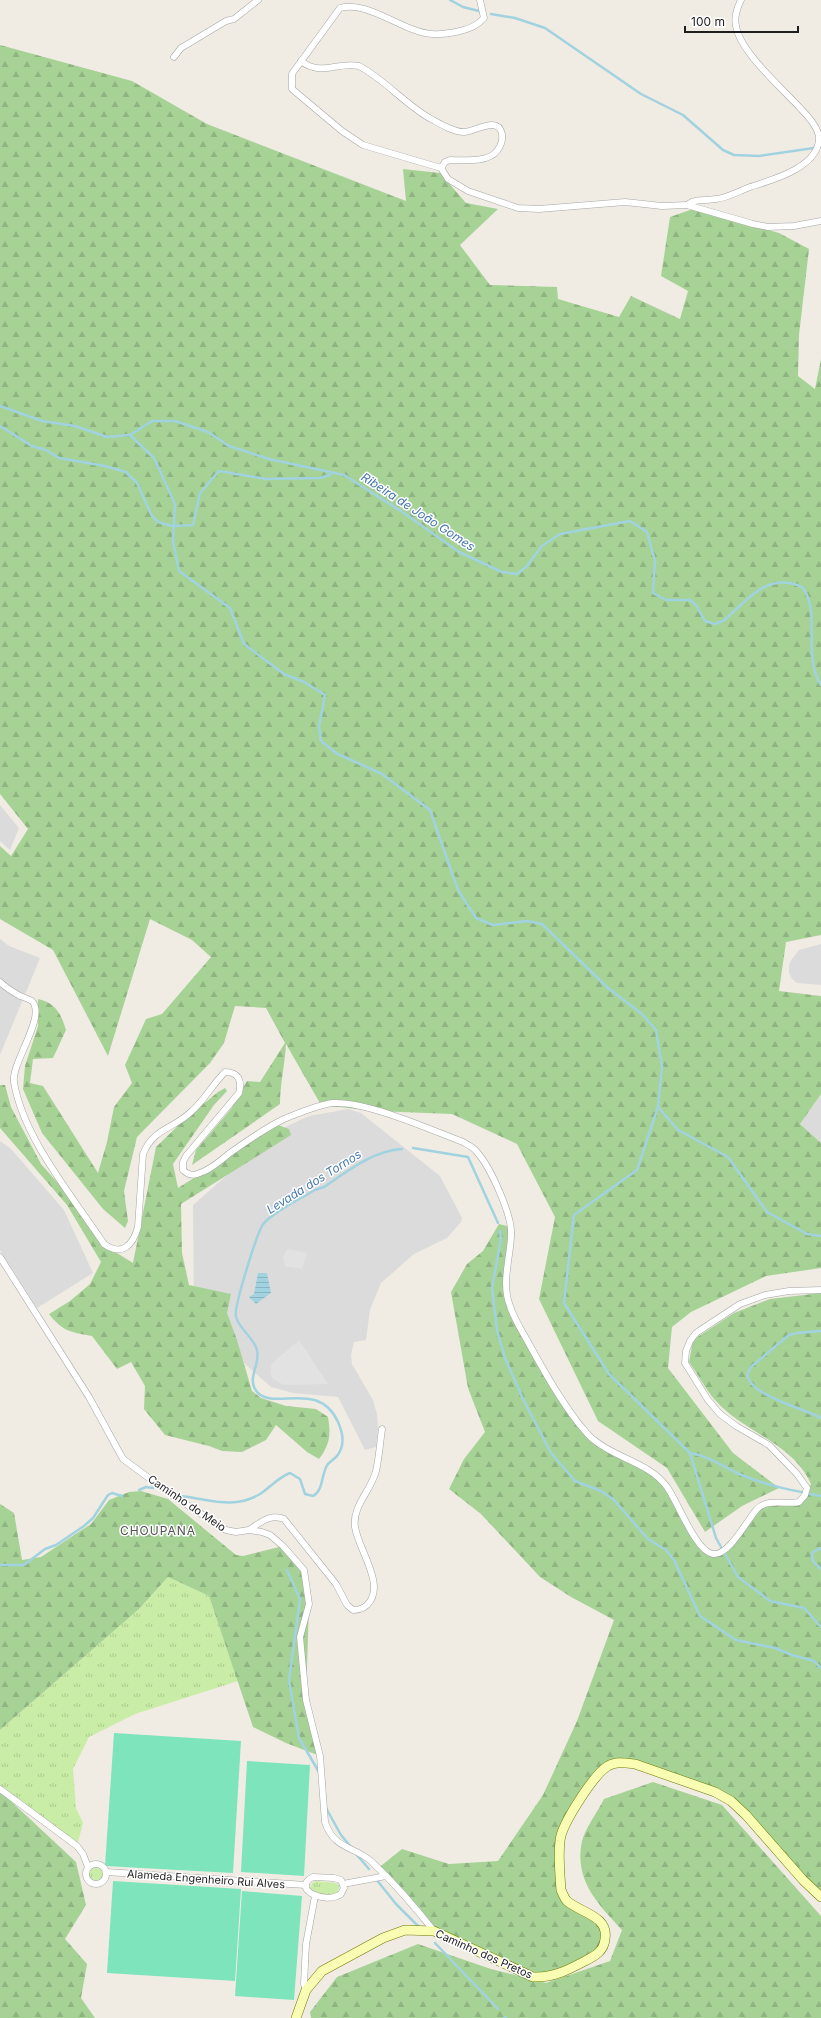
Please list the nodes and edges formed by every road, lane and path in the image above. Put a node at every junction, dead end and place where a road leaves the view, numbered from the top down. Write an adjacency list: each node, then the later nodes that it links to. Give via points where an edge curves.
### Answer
1 (258, 0): 4 (street, via 234,19 226,21 181,48)
2 (480, 0): 5 (street, via 484,18 479,24 450,33 432,34 406,26 363,6 349,5 340,8)
3 (741, 0): 7 (street, via 736,15 736,26 743,44 807,116 819,134 818,152 810,162 795,171 717,199 698,200)
4 (174, 57)
5 (301, 61): 6 (street, via 292,74 292,89 342,131 363,145); 6 (street, via 310,68 350,64 359,66 420,114 451,129 464,132 491,125 498,128 502,134 500,146 489,158 450,160)
6 (441, 168): 7 (street, via 448,179 468,191 518,208 539,209 625,202 662,206)
7 (687, 205): 8 (street, via 768,227)
8 (821, 221)
9 (0, 982): 11 (street, via 32,1001 35,1008 31,1031 18,1062 14,1080 21,1112 38,1146 104,1244 110,1248 122,1249 135,1239 144,1154 152,1137 193,1110 225,1072 237,1075 240,1080 239,1093 186,1156 183,1170 188,1174 196,1175 209,1169 248,1140 283,1120 321,1105 332,1104 345,1104 382,1113 464,1142 475,1150 484,1162 508,1211 512,1236 506,1267 506,1291 510,1307 553,1389 592,1439 650,1472 666,1485 704,1550 718,1554 730,1545 758,1507 769,1503 799,1502 805,1495 806,1485 769,1445 736,1426 720,1414 708,1400 685,1363 690,1341 696,1334 740,1304 765,1295)
10 (0, 1257): 13 (street, Caminho do Meio, via 89,1397 123,1459 226,1530)
11 (821, 1290)
12 (382, 1429): 13 (street, via 370,1487 355,1514 355,1528 375,1589 371,1601 364,1608 353,1610 346,1605 336,1584 284,1519 277,1516 268,1517)
13 (249, 1530): 17 (street, Caminho do Meio, via 270,1535 304,1570 309,1604 300,1637 306,1700 320,1756 325,1822 328,1830 340,1844 370,1860)
14 (0, 1789): 15 (street, via 77,1846)
15 (88, 1867): 16 (street, via 99,1865); 16 (street, via 87,1879 93,1884 101,1883)
16 (106, 1872): 19 (street, Alameda Engenheiro Rui Alves)
17 (386, 1876): 18 (street); 22 (street, Caminho do Meio)
18 (343, 1884): 19 (street, via 338,1878 313,1877); 20 (street, via 340,1895)
19 (306, 1885): 20 (street, via 308,1891)
20 (315, 1896): 23 (street, via 306,1944)
21 (821, 1897): 22 (main road, Caminho dos Pretos, via 731,1801 715,1792 624,1762 608,1766 600,1774 567,1819 560,1841 561,1890 566,1901 596,1918 604,1926 605,1942 595,1956 547,1978 533,1977)
22 (434, 1931): 23 (main road, Caminho dos Pretos, via 405,1930 383,1938 322,1971)
23 (306, 1990): 24 (main road, Caminho dos Pretos)
24 (296, 2018)

